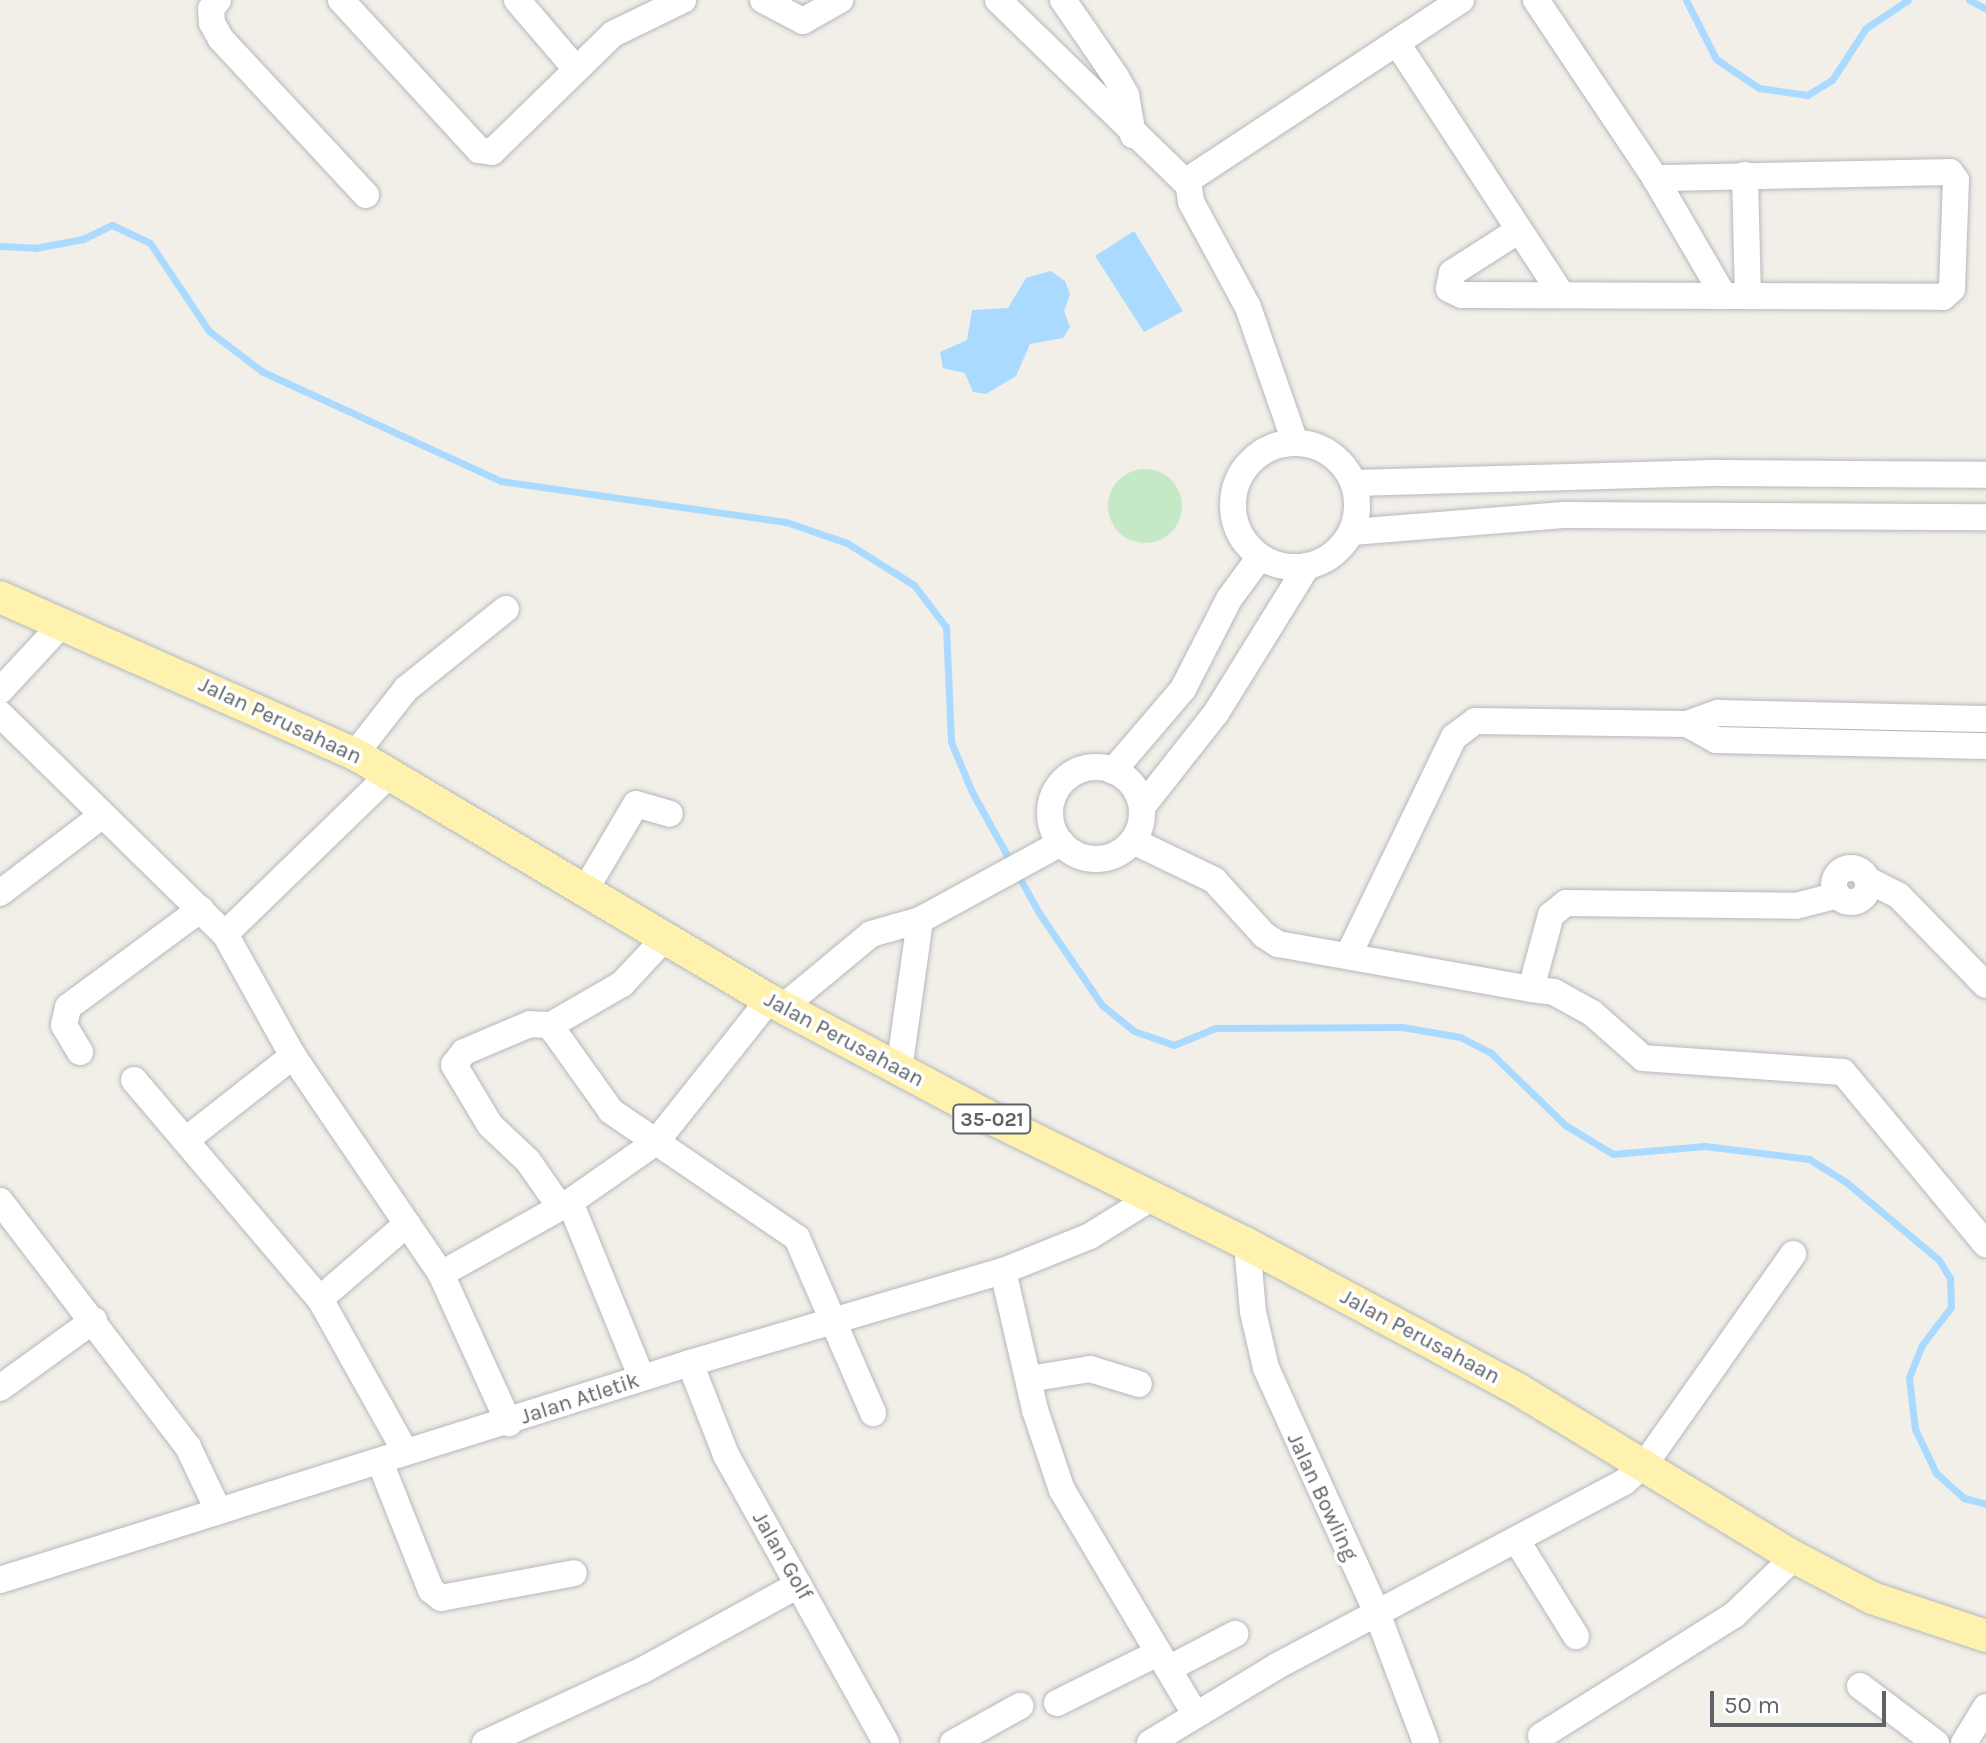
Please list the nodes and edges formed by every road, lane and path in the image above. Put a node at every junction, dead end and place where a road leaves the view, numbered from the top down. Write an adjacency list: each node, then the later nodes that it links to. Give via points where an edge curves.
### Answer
1 (218, 0): 17 (street, via 211,9 212,23 221,39)
2 (341, 0): 12 (street, via 479,150 502,148)
3 (517, 0): 12 (street)
4 (683, 0): 12 (street, via 613,34)
5 (763, 0): 6 (street, via 803,21)
6 (840, 0)
7 (998, 0): 13 (street)
8 (1063, 0): 13 (street, via 1126,95)
9 (1461, 0): 11 (street)
10 (1536, 0): 15 (street)
11 (1397, 43): 16 (street, via 1193,172); 18 (street)
12 (575, 68)
13 (1133, 135): 16 (street)
14 (1745, 175): 15 (street); 20 (street); 20 (street, via 1948,172 1956,180 1953,286 1945,297)
15 (1655, 178): 20 (street)
16 (1187, 184): 21 (street, via 1191,202 1248,307)
17 (366, 195)
18 (1516, 232): 19 (street); 19 (street, via 1452,273 1448,286 1462,295)
19 (1560, 292): 20 (street)
20 (1735, 294)
21 (1295, 442): 23 (street, via 1330,453); 26 (street, via 1257,455 1235,487 1236,526)
22 (1986, 475): 23 (street, via 1721,473)
23 (1354, 483): 25 (street, via 1357,516)
24 (1986, 517): 25 (street, via 1563,515)
25 (1352, 532): 27 (street, via 1335,553)
26 (1260, 557): 27 (street, via 1290,567); 37 (street, via 1229,599 1183,689)
27 (1307, 566): 39 (street, via 1216,713)
28 (0, 597): 30 (main road, Jalan Perusahaan / 35-021)
29 (506, 609): 36 (street, via 406,689)
30 (63, 623): 31 (street); 36 (main road, Jalan Perusahaan / 35-021)
31 (0, 691)
32 (0, 714): 41 (street)
33 (1986, 719): 34 (street, via 1718,713)
34 (1687, 724): 35 (street, via 1716,740); 50 (street, via 1486,719 1460,729)
35 (1986, 746)
36 (355, 754): 38 (main road, Jalan Perusahaan / 35-021)
37 (1113, 771): 39 (street, via 1132,785); 43 (street, via 1080,770 1055,791)
38 (391, 773): 44 (main road, Jalan Perusahaan / 35-021); 48 (street)
39 (1142, 807): 42 (street)
40 (670, 814): 44 (street, via 636,804)
41 (101, 816): 45 (street); 46 (street)
42 (1133, 841): 43 (street, via 1121,852 1089,859); 50 (street, via 1214,880 1270,940)
43 (1050, 848): 47 (street)
44 (584, 892): 49 (main road, Jalan Perusahaan / 35-021)
45 (0, 893)
46 (201, 909): 48 (street); 55 (street, via 68,1007 64,1025)
47 (920, 920): 53 (street, via 891,925 862,939); 57 (street)
48 (225, 934): 56 (street)
49 (664, 939): 53 (main road, Jalan Perusahaan / 35-021); 54 (street, via 622,984)
50 (1349, 954): 52 (street)
51 (1986, 985): 52 (street, via 1899,896 1868,880 1867,892 1859,900 1847,902 1838,895 1796,906 1566,903 1551,915)
52 (1531, 989): 66 (street, via 1554,992 1592,1013 1643,1058 1843,1072)
53 (776, 1004): 57 (main road, Jalan Perusahaan / 35-021); 60 (street)
54 (553, 1025): 60 (street, via 604,1105); 63 (street, via 530,1024 457,1056 454,1065 490,1125)
55 (80, 1052)
56 (293, 1056): 59 (street); 64 (street)
57 (899, 1070): 61 (main road, Jalan Perusahaan / 35-021)
58 (134, 1080): 59 (street, via 162,1120)
59 (187, 1139): 70 (street)
60 (656, 1142): 63 (street); 72 (street, via 797,1238)
61 (1151, 1198): 65 (main road, Jalan Perusahaan / 35-021); 68 (street, Jalan Atletik, via 1090,1236)
62 (0, 1201): 71 (street)
63 (564, 1203): 69 (street); 74 (street)
64 (407, 1224): 69 (street); 70 (street)
65 (1247, 1244): 82 (main road, Jalan Perusahaan / 35-021); 89 (street, Jalan Bowling, via 1253,1312 1266,1368)
66 (1986, 1244)
67 (1793, 1254): 82 (street)
68 (1003, 1271): 72 (street, Jalan Atletik); 75 (street)
69 (441, 1274): 79 (street)
70 (320, 1299): 80 (street)
71 (94, 1320): 77 (street); 83 (street, via 198,1463)
72 (830, 1320): 73 (street, Jalan Atletik); 78 (street)
73 (690, 1363): 74 (street, Jalan Atletik); 88 (street, Jalan Golf, via 726,1455)
74 (642, 1378): 79 (street, Jalan Atletik)
75 (1029, 1379): 76 (street, via 1090,1369); 93 (street, via 1062,1490)
76 (1139, 1384)
77 (0, 1388)
78 (873, 1413)
79 (509, 1423): 80 (street, Jalan Atletik)
80 (405, 1451): 81 (street, Jalan Atletik)
81 (380, 1462): 83 (street, Jalan Atletik); 86 (street, via 431,1590 441,1598)
82 (1645, 1464): 84 (street, via 1599,1498); 85 (main road, Jalan Perusahaan / 35-021)
83 (218, 1510): 87 (street, Jalan Atletik)
84 (1517, 1541): 89 (street); 91 (street)
85 (1794, 1557): 92 (main road, Jalan Perusahaan / 35-021, via 1872,1598); 99 (street, via 1763,1592 1713,1630)
86 (574, 1573)
87 (0, 1580)
88 (798, 1585): 100 (street, via 643,1670); 101 (street, Jalan Golf)
89 (1377, 1613): 98 (street); 104 (street, Jalan Bowling)
90 (1235, 1634): 93 (street)
91 (1576, 1636)
92 (1986, 1636)
93 (1163, 1661): 95 (street); 98 (street)
94 (1860, 1686): 105 (street)
95 (1057, 1703)
96 (1020, 1706): 102 (street)
97 (1986, 1707): 106 (street)
98 (1195, 1714): 103 (street)
99 (1541, 1736)
100 (485, 1743)
101 (886, 1743)
102 (953, 1743)
103 (1150, 1743)
104 (1426, 1743)
105 (1936, 1743)
106 (1964, 1743)

